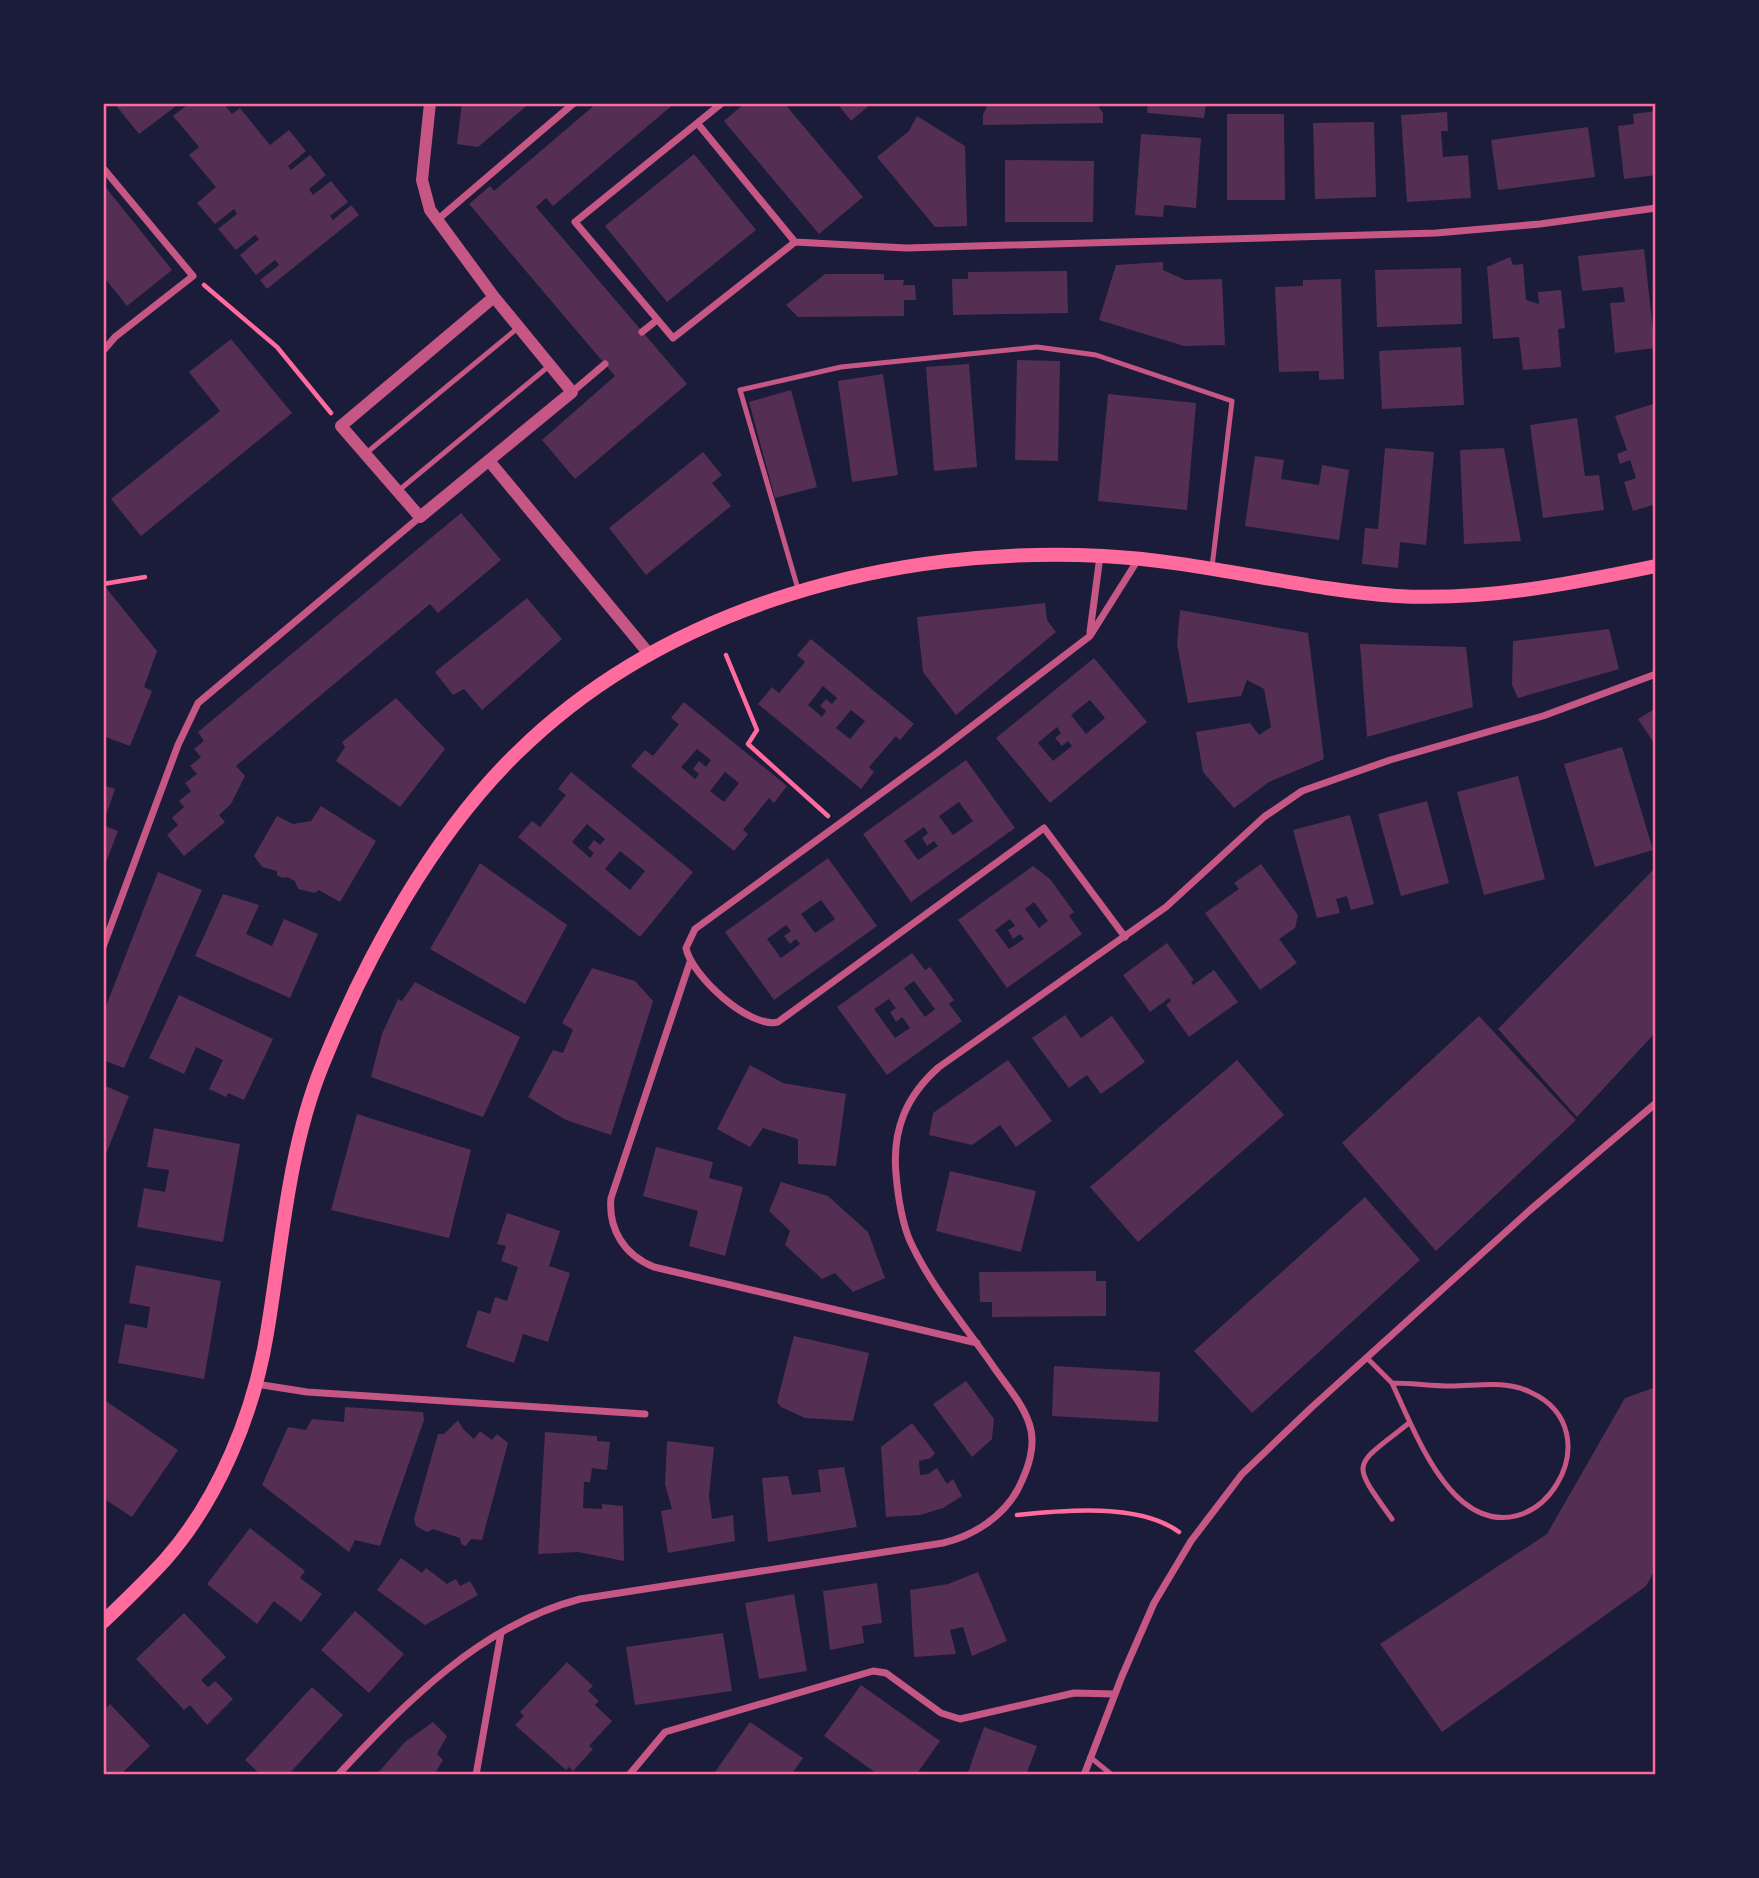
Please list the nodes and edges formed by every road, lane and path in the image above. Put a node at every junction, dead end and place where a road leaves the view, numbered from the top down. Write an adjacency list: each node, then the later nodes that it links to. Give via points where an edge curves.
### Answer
1 (430, 103): 7 (street, via 422,180)
2 (574, 103): 7 (street)
3 (722, 103): 4 (street)
4 (698, 124): 8 (street); 11 (street, via 575,222)
5 (103, 168): 9 (street)
6 (1656, 208): 8 (street, via 1436,233 906,248)
7 (435, 222): 10 (street)
8 (795, 242): 11 (street, via 673,338)
9 (193, 276): 14 (street); 18 (path, via 277,347)
10 (494, 297): 12 (street); 18 (street)
11 (657, 320): 13 (street)
12 (519, 327): 16 (street); 19 (lane)
13 (642, 332)
14 (103, 351)
15 (605, 364): 17 (street)
16 (550, 365): 17 (street); 21 (lane)
17 (572, 392): 20 (street)
18 (341, 425): 19 (street)
19 (365, 454): 21 (street)
20 (490, 462): 22 (street); 31 (street)
21 (398, 491): 22 (street)
22 (420, 517): 36 (street, via 198,703)
23 (1100, 556): 24 (main road); 29 (main road, via 952,560); 30 (street)
24 (1139, 558): 26 (main road); 30 (street)
25 (1656, 566): 26 (main road, via 1533,590 1467,597 1361,593)
26 (1212, 569): 29 (lane, via 1232,401 1097,355 1037,346 841,367 740,390)
27 (145, 577): 28 (path)
28 (103, 584)
29 (798, 592): 31 (main road, via 711,625)
30 (1090, 636): 34 (street)
31 (650, 655): 41 (main road, via 577,703 501,769 443,841 389,930 332,1043 309,1106 295,1160)
32 (726, 655): 34 (path, via 757,730 748,744)
33 (1656, 674): 35 (street, via 1543,716 1302,791 1264,817 1182,893)
34 (838, 825): 37 (street, via 695,929 686,943)
35 (1125, 937): 37 (street, via 1044,828 778,1022 764,1023 747,1015); 39 (street, via 939,1067 917,1088 903,1114 895,1160 905,1226 918,1255)
36 (104, 945)
37 (690, 962): 39 (street, via 611,1198 612,1225 621,1242 654,1267)
38 (1656, 1103): 40 (street)
39 (978, 1343): 45 (street, via 1022,1408 1031,1433 1031,1457 1021,1482)
40 (1367, 1358): 42 (lane); 47 (street, via 1242,1474)
41 (256, 1384): 43 (street, via 307,1392); 48 (main road, via 201,1511 165,1559)
42 (1392, 1384): 44 (lane); 44 (lane, via 1507,1385 1530,1391 1553,1409 1565,1431 1569,1444 1566,1467 1547,1499 1529,1512 1485,1513 1463,1502 1450,1488)
43 (645, 1414)
44 (1409, 1423): 46 (lane, via 1366,1458 1362,1468 1363,1479)
45 (995, 1517): 47 (path, via 1059,1511 1140,1515 1161,1520); 49 (street, via 967,1535 943,1543 580,1599 543,1610)
46 (1392, 1520)
47 (1191, 1541): 50 (street, via 1154,1603)
48 (103, 1622)
49 (501, 1633): 52 (street, via 425,1687); 53 (street)
50 (1115, 1694): 51 (street); 54 (street, via 1074,1693 960,1719 941,1713 886,1673 873,1671 665,1732)
51 (1090, 1758): 55 (street); 56 (lane)
52 (338, 1775)
53 (476, 1775)
54 (629, 1775)
55 (1084, 1775)
56 (1112, 1775)

